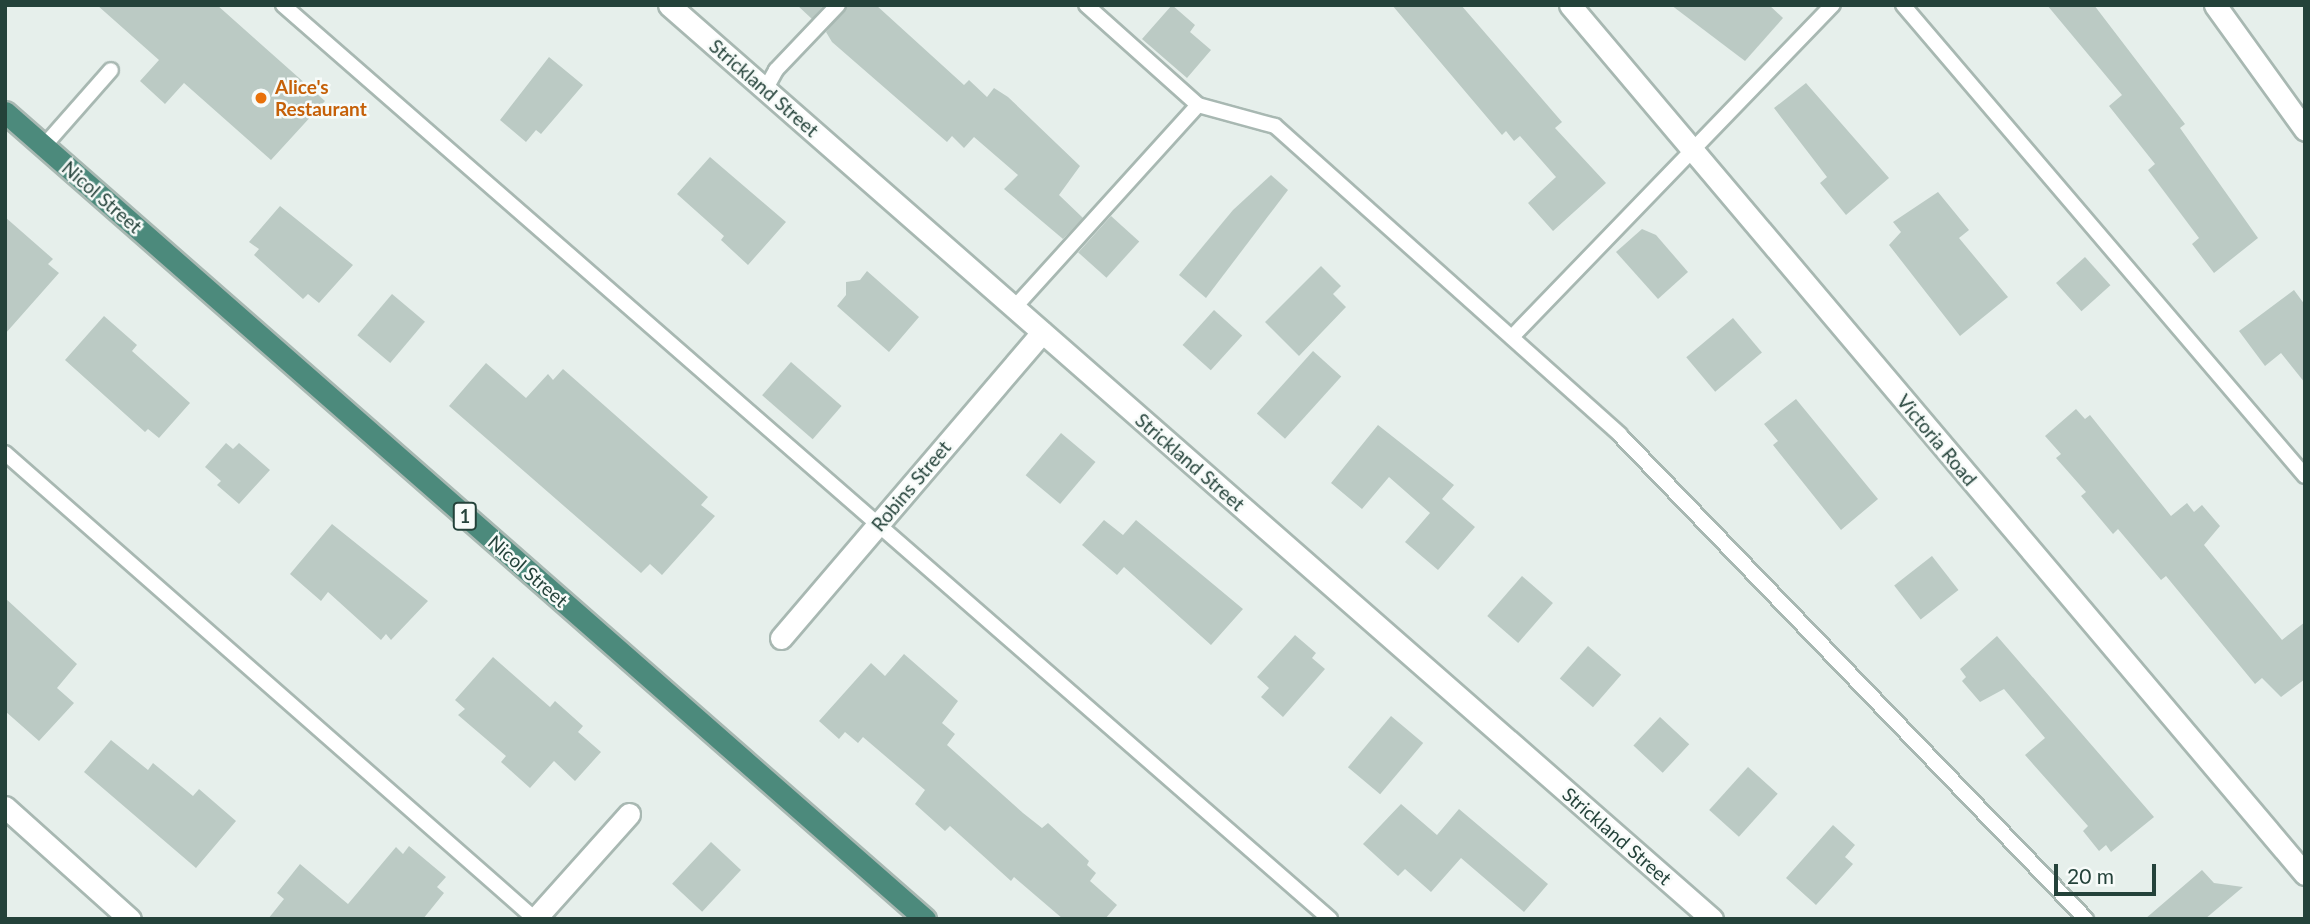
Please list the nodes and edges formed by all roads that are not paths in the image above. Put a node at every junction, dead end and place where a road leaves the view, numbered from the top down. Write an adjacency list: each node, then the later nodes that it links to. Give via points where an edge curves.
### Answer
1 (283, 5): 21 (lane)
2 (669, 5): 10 (street, Strickland Street)
3 (838, 5): 10 (lane, via 776,70)
4 (1086, 5): 11 (lane)
5 (1570, 5): 15 (street, Victoria Road)
6 (1833, 5): 15 (lane)
7 (1903, 5): 20 (lane)
8 (2215, 5): 13 (street)
9 (111, 70): 14 (lane)
10 (765, 90): 16 (street, Strickland Street)
11 (1198, 105): 16 (lane); 18 (lane, via 1275,126)
12 (5, 112): 14 (highway, Nicol Street / 1)
13 (2305, 130)
14 (44, 146): 28 (highway, Nicol Street / 1)
15 (1694, 152): 18 (lane); 25 (street, Victoria Road)
16 (1014, 308): 17 (street, Strickland Street)
17 (1042, 332): 21 (street, Robins Street); 30 (street, Strickland Street)
18 (1512, 337): 31 (lane, via 1620,435)
19 (5, 453): 27 (lane)
20 (2305, 476)
21 (877, 525): 22 (street, Robins Street); 29 (lane)
22 (780, 638)
23 (5, 807): 26 (street)
24 (629, 814): 27 (street)
25 (2305, 874)
26 (130, 919)
27 (535, 919)
28 (925, 919)
29 (1330, 919)
30 (1712, 919)
31 (2086, 919)

